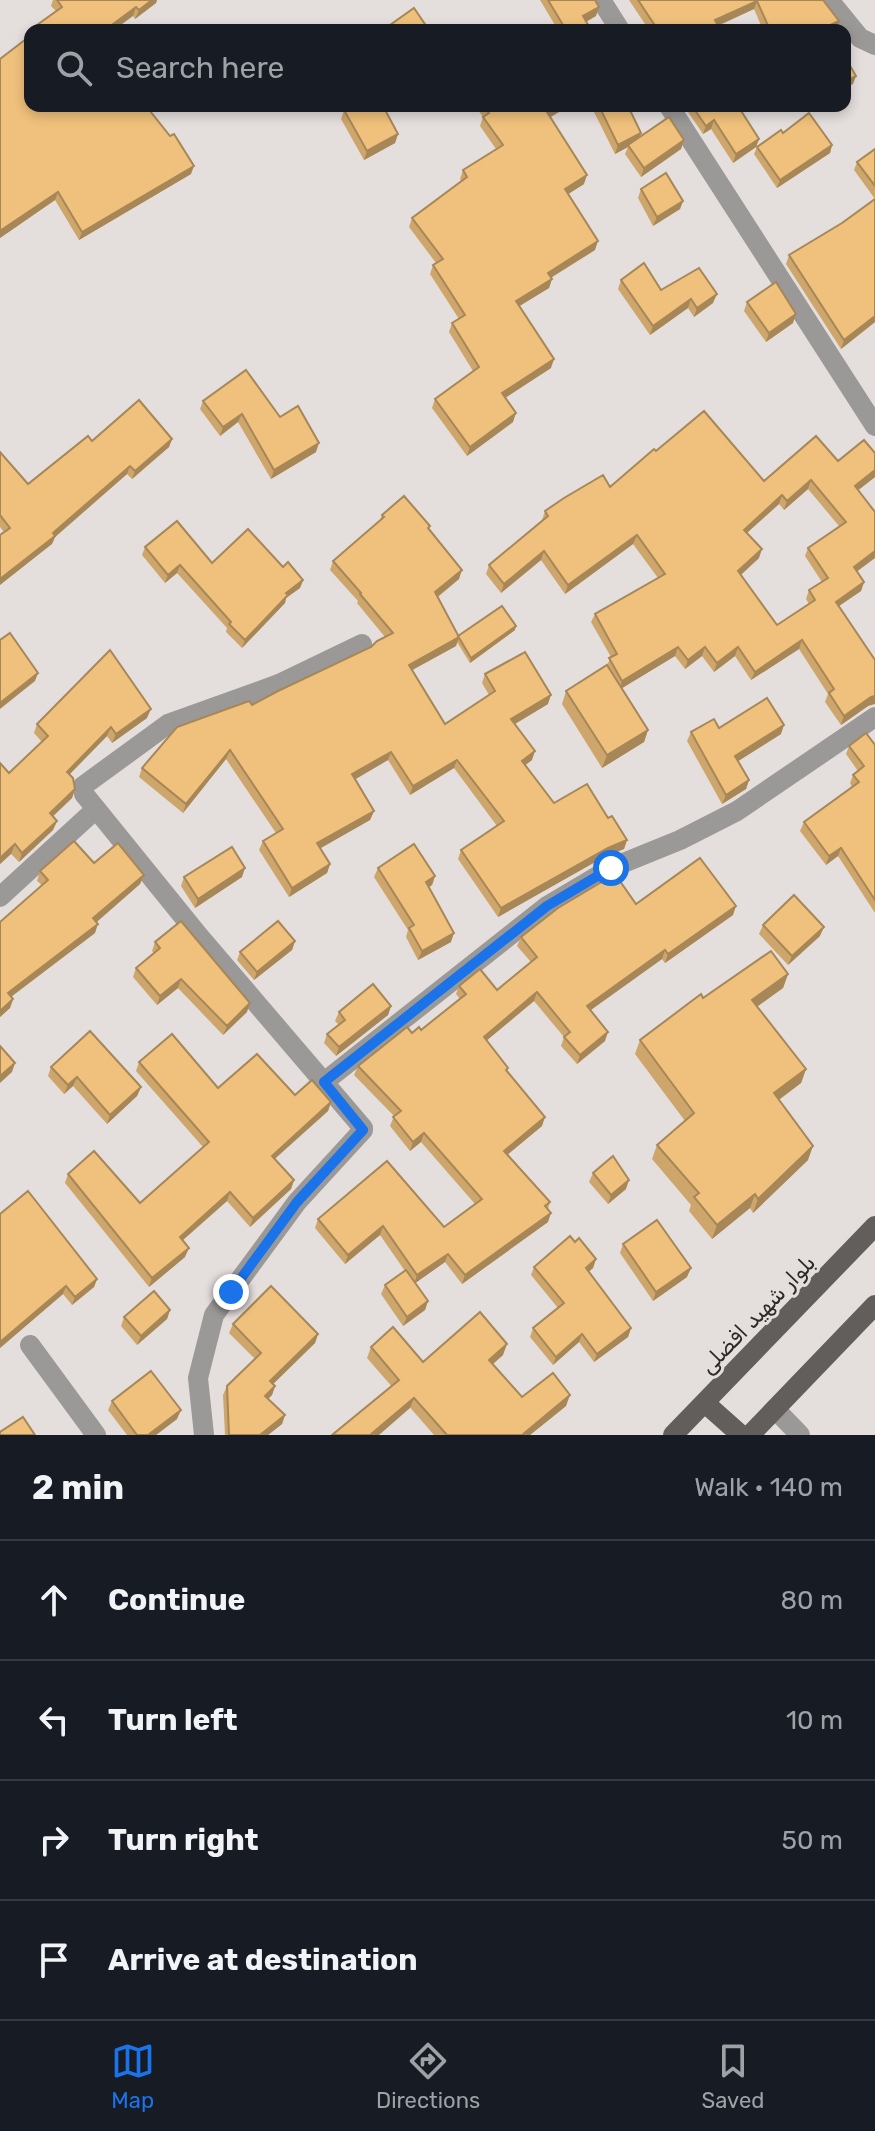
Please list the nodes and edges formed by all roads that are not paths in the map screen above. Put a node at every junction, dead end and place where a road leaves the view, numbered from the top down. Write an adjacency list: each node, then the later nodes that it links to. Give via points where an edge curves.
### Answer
1 (601, 0): 3 (street)
2 (829, 0): 4 (street)
3 (616, 24)
4 (849, 24)
5 (851, 27): 6 (street)
6 (875, 45)
7 (673, 112): 8 (street)
8 (875, 426)
9 (362, 644): 11 (street, via 279,684 168,724 83,786)
10 (875, 717): 13 (street, via 737,811 611,868 547,906)
11 (96, 809): 12 (street); 13 (street)
12 (0, 897)
13 (324, 1082): 20 (street, via 363,1130 297,1202 214,1315 198,1378)
14 (875, 1226): 17 (main road, بلوار شهید افضلی)
15 (875, 1305): 18 (main road)
16 (30, 1345): 19 (street)
17 (705, 1403): 21 (main road, بلوار شهید افضلی); 22 (main road)
18 (775, 1409): 23 (main road); 24 (street)
19 (96, 1435)
20 (204, 1435)
21 (673, 1435)
22 (741, 1435)
23 (750, 1435)
24 (800, 1435)

